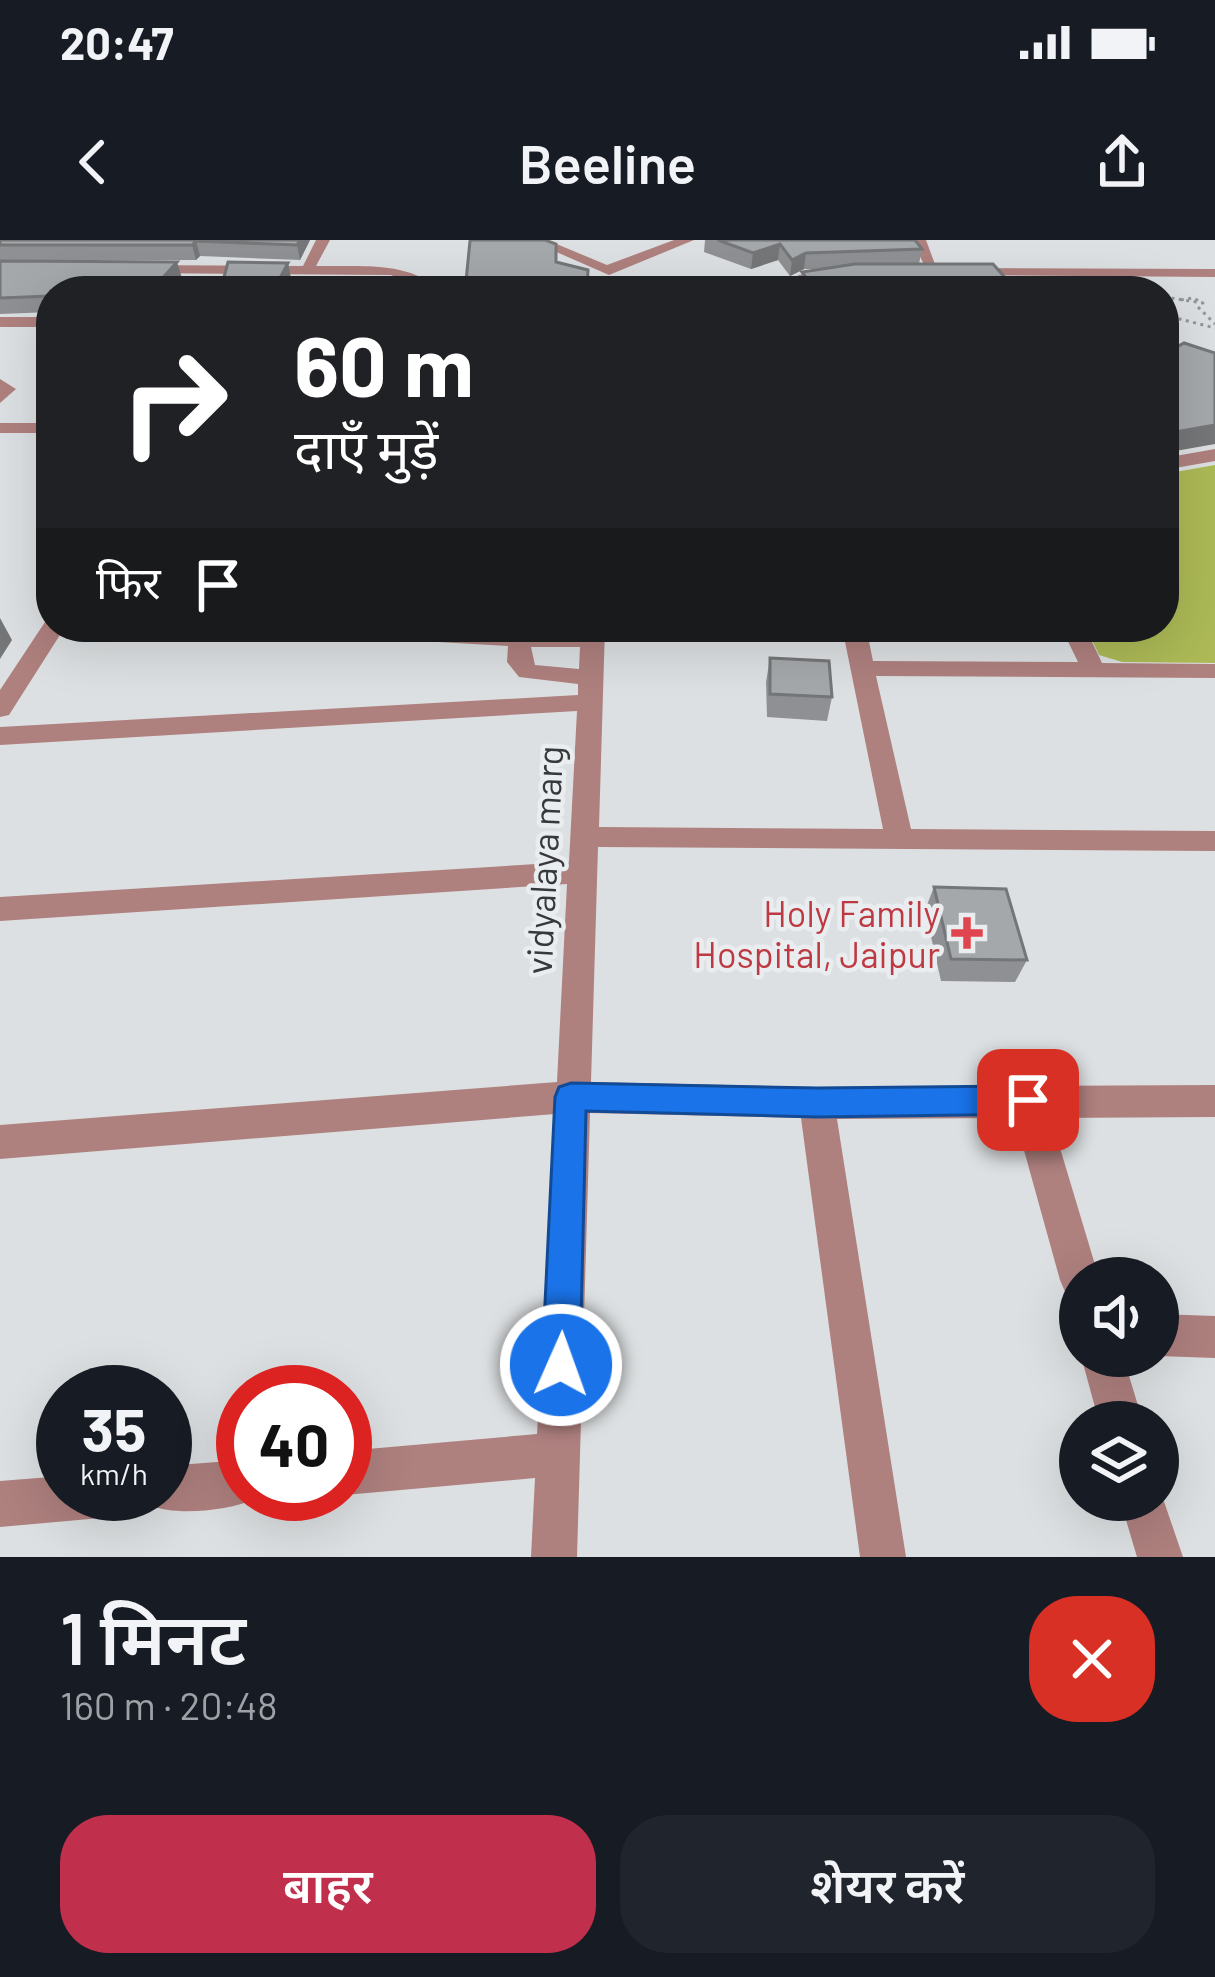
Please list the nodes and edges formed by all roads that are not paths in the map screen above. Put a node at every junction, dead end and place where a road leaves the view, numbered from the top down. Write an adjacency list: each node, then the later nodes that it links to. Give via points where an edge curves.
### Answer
1 (29, 240): 6 (street)
2 (323, 240): 10 (street)
3 (536, 240): 11 (street)
4 (687, 240): 11 (street)
5 (919, 240): 13 (street)
6 (0, 267): 7 (street)
7 (23, 268)
8 (114, 268): 9 (street)
9 (229, 269): 10 (street); 17 (street)
10 (308, 269): 18 (street)
11 (609, 271): 19 (street)
12 (914, 272): 13 (street)
13 (934, 272): 14 (street)
14 (1040, 272): 16 (street); 21 (street)
15 (852, 273): 20 (street)
16 (1215, 273)
17 (224, 276)
18 (413, 276)
19 (609, 276)
20 (823, 276)
21 (1043, 276)
22 (0, 322): 23 (street)
23 (36, 322)
24 (0, 384): 25 (street, via 7,388)
25 (0, 398)
26 (36, 429): 27 (street)
27 (3, 432)
28 (1215, 454): 29 (street)
29 (1179, 461)
30 (43, 642): 39 (street)
31 (520, 642): 38 (street, via 519,662 528,672)
32 (592, 642): 38 (street, vidyalaya marg)
33 (858, 642): 35 (street)
34 (1080, 642): 36 (street)
35 (865, 668): 36 (street); 42 (street)
36 (1094, 670): 37 (street)
37 (1215, 671)
38 (590, 690): 40 (street); 41 (street, vidyalaya marg)
39 (0, 709)
40 (0, 736)
41 (583, 837): 42 (street); 44 (street, vidyalaya marg)
42 (899, 838): 43 (street)
43 (1215, 841)
44 (581, 872): 45 (street); 46 (street, vidyalaya marg)
45 (0, 909)
46 (571, 1097): 49 (street); 50 (street); 54 (street, vidyalaya marg)
47 (1028, 1100): 48 (street); 49 (street); 51 (street)
48 (1215, 1101)
49 (817, 1102): 60 (street)
50 (0, 1142)
51 (1073, 1257)
52 (1179, 1336): 53 (street)
53 (1215, 1337)
54 (558, 1454): 55 (street); 59 (street, vidyalaya marg)
55 (372, 1471)
56 (36, 1501): 57 (street)
57 (0, 1504)
58 (1149, 1521): 61 (street)
59 (554, 1557)
60 (883, 1557)
61 (1160, 1557)

